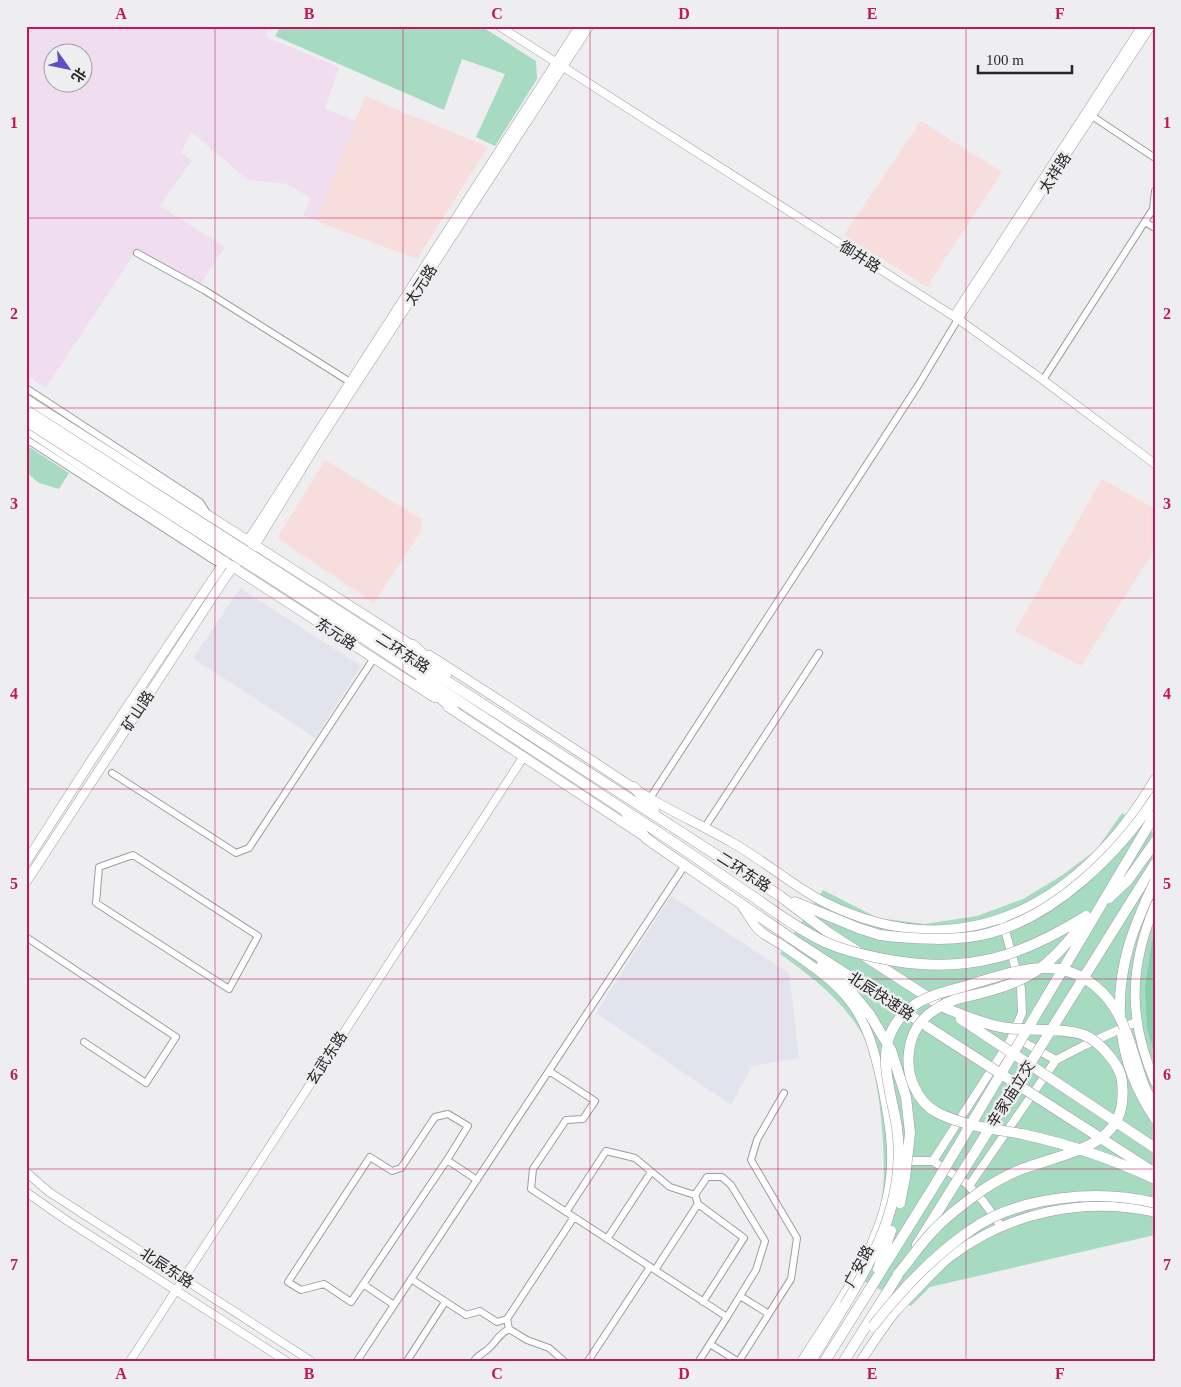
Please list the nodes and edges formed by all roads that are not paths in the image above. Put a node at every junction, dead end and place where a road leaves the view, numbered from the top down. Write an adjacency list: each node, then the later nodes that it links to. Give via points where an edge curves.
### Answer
1 (498, 26): 6 (street, 御井路)
2 (580, 26): 6 (main road, 太元路)
3 (589, 26): 6 (main road, 太元路)
4 (1142, 26): 13 (street, 太祥路)
5 (1151, 26): 7 (street, 太祥路)
6 (560, 65): 13 (street, 御井路); 15 (main road, 太元路); 24 (main road, 太元路)
7 (1092, 116): 8 (street); 13 (street, 太祥路)
8 (1155, 158)
9 (1155, 191): 10 (street, via 1153,209)
10 (1145, 222): 11 (street); 14 (street)
11 (1155, 228)
12 (137, 253): 15 (street, via 204,290)
13 (956, 317): 14 (street, 御井路); 38 (street, via 919,384)
14 (1043, 380): 22 (street, 御井路)
15 (350, 382): 24 (main road, 太元路)
16 (26, 388): 23 (street, via 200,502)
17 (26, 399): 23 (main road)
18 (26, 410): 27 (highway, 二环东路, bridge)
19 (26, 421): 27 (highway, 二环东路, bridge)
20 (26, 429): 25 (main road, 东元路)
21 (26, 439): 25 (street, via 216,562)
22 (1155, 464)
23 (209, 516): 24 (main road)
24 (251, 543): 25 (street, 矿山路); 26 (main road, 矿山路); 28 (main road)
25 (225, 562): 26 (main road, 东元路); 46 (main road, 矿山路)
26 (233, 567): 30 (main road, 东元路); 50 (main road, 矿山路)
27 (357, 629): 31 (highway); 32 (highway, 二环东路)
28 (413, 645): 32 (highway); 37 (main road)
29 (818, 653): 43 (street)
30 (374, 658): 33 (main road, 东元路); 35 (street, via 249,848 236,853)
31 (400, 662): 33 (highway); 40 (highway)
32 (467, 694): 42 (highway, 二环东路)
33 (454, 710): 34 (main road, 东元路)
34 (524, 756): 44 (main road, 东元路); 90 (street, 玄武东路)
35 (112, 773)
36 (1155, 779): 55 (main road, via 1138,808 1093,860 1064,885)
37 (634, 787): 38 (main road); 42 (highway)
38 (650, 798): 43 (main road)
39 (1155, 798): 52 (highway, bridge, via 1104,861 1061,897 1030,917 989,933 954,938 880,935)
40 (619, 805): 44 (highway, 北辰快速路); 45 (highway, bridge, via 784,918 826,942 872,957 923,965 972,963 1009,955 1040,942 1092,912 1116,892)
41 (1155, 815): 51 (highway, 辛家庙立交, bridge)
42 (661, 819): 52 (highway, 二环东路)
43 (705, 827): 55 (main road, via 821,900 864,917 925,930 967,928)
44 (646, 838): 48 (highway, 北辰快速路)
45 (1155, 842)
46 (26, 862)
47 (1155, 864): 89 (highway, 辛家庙立交, bridge)
48 (685, 865): 53 (highway, 北辰快速路); 64 (street)
49 (1155, 881): 68 (highway, bridge, via 1133,929 1119,996 1125,1054 1142,1097)
50 (26, 882)
51 (1107, 895): 76 (highway, bridge, via 1058,953 1028,978 989,992 957,998 931,1012 916,1026 910,1039 907,1063 916,1090 936,1112 983,1128 1023,1134 1069,1147); 93 (highway, 辛家庙立交, bridge)
52 (780, 896): 59 (highway, 北辰快速路, via 829,933)
53 (740, 903): 58 (highway, 北辰快速路); 71 (main road, 广安路, via 758,929 825,975 860,1015 878,1066)
54 (1155, 905): 60 (main road, via 1138,966 1134,1000)
55 (1002, 919): 61 (street, via 1022,988 1022,1012)
56 (258, 936): 56 (street, via 133,855 99,867 96,903 229,990)
57 (26, 937): 62 (street, via 176,1036 146,1083)
58 (801, 945): 75 (highway, 北辰快速路, bridge); 93 (highway, bridge, via 849,989 870,1015 891,1050 906,1097 910,1133 905,1178 898,1210)
59 (944, 1007): 69 (highway, 北辰快速路, bridge); 89 (highway, bridge, via 1001,1027 1085,1035 1101,1046 1121,1076 1121,1114 1100,1140 1009,1175 958,1208 934,1230)
60 (1136, 1022): 63 (street); 65 (main road)
61 (1012, 1036): 63 (street); 72 (street)
62 (84, 1042)
63 (1056, 1060): 78 (street)
64 (549, 1070): 77 (street); 83 (street, via 595,1102 583,1119 566,1120 533,1169 531,1189)
65 (1155, 1082)
66 (784, 1093): 99 (street, via 757,1140 751,1160 797,1238 792,1279)
67 (1155, 1106): 118 (highway, bridge, via 1113,1005 1096,986 1072,973 1046,968 1010,973 924,999 912,1006 894,1026 886,1052 898,1135 895,1195 867,1269)
68 (1155, 1118)
69 (1155, 1148)
70 (446, 1160): 77 (street); 92 (street); 92 (street, via 468,1126 448,1114 435,1117 401,1168 392,1171 370,1157 288,1282 301,1290 324,1284 352,1302)
71 (891, 1161): 72 (street); 117 (main road, 广安路, via 885,1210 872,1242 853,1280)
72 (933, 1161): 78 (street)
73 (26, 1172): 90 (street, 北辰东路, via 49,1192)
74 (652, 1172): 80 (street, via 670,1187); 83 (street, via 635,1158 606,1151); 87 (street)
75 (1155, 1173)
76 (1155, 1179)
77 (477, 1180): 91 (street)
78 (969, 1186): 86 (street)
79 (26, 1192): 94 (street, 北辰东路)
80 (695, 1195): 82 (street); 95 (street, via 708,1177 722,1177 731,1185 765,1240 756,1270)
81 (1155, 1203): 103 (highway, bridge, via 1140,1199 1078,1196 1036,1202 1006,1212 972,1228 947,1248)
82 (698, 1204): 88 (street); 97 (street, via 744,1238)
83 (566, 1212): 85 (street)
84 (1155, 1212): 86 (main road, via 1124,1207 1078,1207 1052,1210)
85 (574, 1217): 87 (street); 101 (street)
86 (1000, 1226): 121 (main road, via 948,1259 896,1310)
87 (607, 1239): 88 (street)
88 (653, 1269): 97 (street); 114 (street)
89 (898, 1274): 103 (highway, 辛家庙立交)
90 (184, 1279): 94 (street, 玄武东路); 109 (street, 北辰东路)
91 (411, 1279): 96 (street); 98 (street)
92 (363, 1284): 98 (street)
93 (870, 1290): 119 (highway, 辛家庙立交, bridge)
94 (176, 1291): 107 (street, 玄武东路); 108 (street, 北辰东路)
95 (740, 1296): 99 (street); 100 (street)
96 (445, 1302): 102 (street, via 466,1314 480,1311); 111 (street)
97 (703, 1302): 100 (street)
98 (394, 1305): 110 (street)
99 (769, 1314): 116 (street)
100 (727, 1317): 106 (street)
101 (507, 1320): 102 (street); 104 (street)
102 (497, 1322): 105 (street)
103 (870, 1325): 120 (highway)
104 (509, 1329): 105 (street); 113 (street, via 549,1348)
105 (499, 1334): 112 (street, via 488,1350)
106 (710, 1344): 115 (street); 116 (street)
107 (130, 1361)
108 (286, 1361)
109 (312, 1361)
110 (357, 1361)
111 (407, 1361)
112 (474, 1361)
113 (564, 1361)
114 (588, 1361)
115 (699, 1361)
116 (738, 1361)
117 (802, 1361)
118 (811, 1361)
119 (825, 1361)
120 (844, 1361)
121 (861, 1361)

